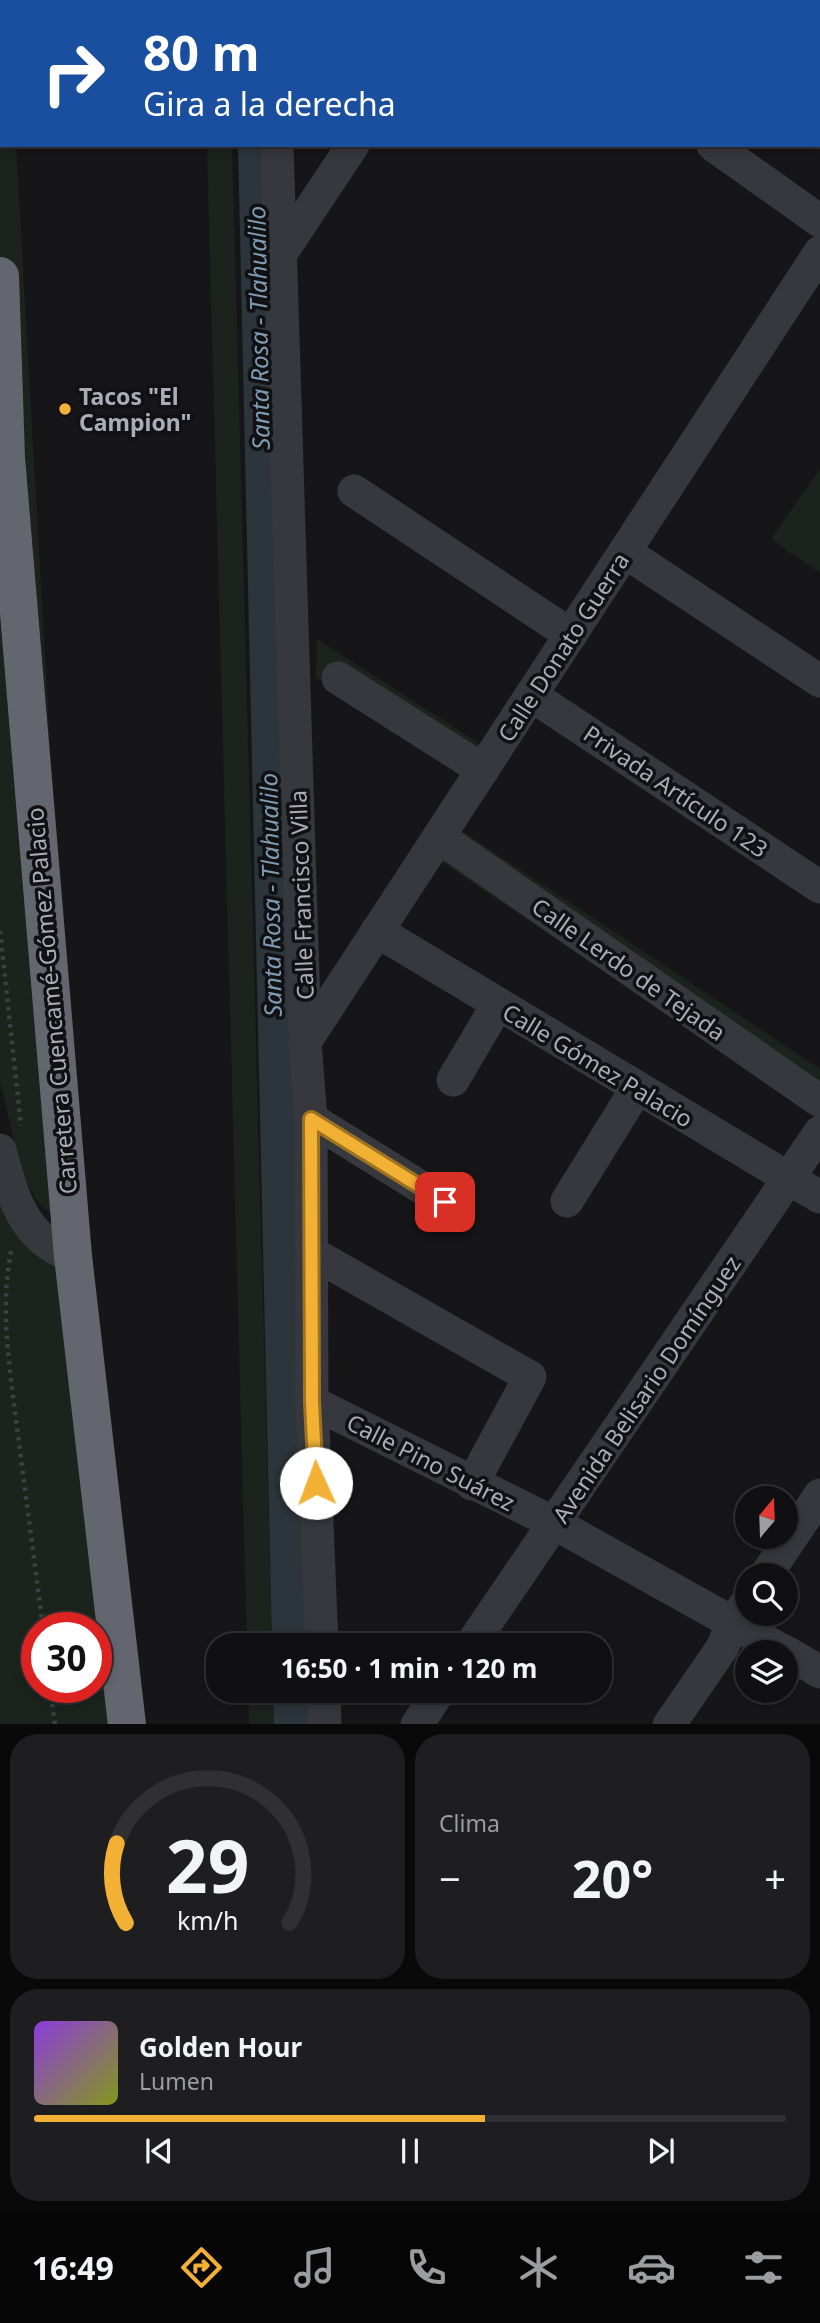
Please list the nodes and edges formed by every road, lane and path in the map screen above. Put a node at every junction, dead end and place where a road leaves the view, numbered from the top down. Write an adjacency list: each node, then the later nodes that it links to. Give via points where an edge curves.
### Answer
1 (277, 147): 6 (street, Calle Francisco Villa)
2 (352, 147): 6 (street)
3 (716, 147): 4 (street)
4 (820, 221)
5 (820, 252): 9 (street, Calle Donato Guerra)
6 (280, 255): 20 (street, Calle Francisco Villa)
7 (0, 276): 33 (highway, Carretera Cuencamé-Gómez Palacio, via 6,458)
8 (354, 491): 10 (street)
9 (625, 552): 10 (street, Calle Donato Guerra); 12 (street)
10 (571, 635): 13 (street, Calle Donato Guerra)
11 (338, 678): 14 (street)
12 (820, 681)
13 (531, 695): 14 (street, Calle Donato Guerra); 16 (street, Privada Artículo 123)
14 (483, 770): 15 (street, Calle Donato Guerra)
15 (439, 837): 18 (street, Calle Donato Guerra); 23 (street, Calle Lerdo de Tejada)
16 (820, 887)
17 (0, 931): 26 (path)
18 (377, 931): 19 (street, Calle Gómez Palacio); 20 (street, Calle Donato Guerra)
19 (498, 1004): 21 (street); 22 (street, Calle Gómez Palacio)
20 (305, 1042): 24 (street, Calle Francisco Villa)
21 (453, 1080)
22 (637, 1088): 27 (street, Calle Gómez Palacio); 29 (street)
23 (820, 1101)
24 (311, 1119): 30 (street); 32 (street, Calle Francisco Villa)
25 (820, 1132): 27 (street, Avenida Belisario Domínguez)
26 (10, 1139): 31 (street, via 10,1185)
27 (788, 1179): 28 (street, Calle Gómez Palacio); 37 (street, Avenida Belisario Domínguez)
28 (820, 1197)
29 (567, 1201)
30 (445, 1202)
31 (24, 1218): 33 (street, via 43,1241); 40 (path, via 2,1275 2,1338)
32 (312, 1253): 34 (street, Calle Francisco Villa); 35 (street, via 530,1377)
33 (73, 1256): 52 (highway, Carretera Cuencamé-Gómez Palacio)
34 (312, 1402): 35 (street, Calle Pino Suárez); 43 (street, Calle Francisco Villa)
35 (472, 1484): 37 (street, Calle Pino Suárez)
36 (820, 1495): 38 (street)
37 (554, 1523): 39 (street, Calle Pino Suárez); 44 (street, Avenida Belisario Domínguez)
38 (774, 1563)
39 (735, 1611)
40 (41, 1612)
41 (735, 1623): 55 (street)
42 (755, 1626): 45 (street, Calle Pino Suárez)
43 (322, 1633)
44 (479, 1633)
45 (771, 1640)
46 (798, 1659): 47 (street, Calle Pino Suárez)
47 (820, 1672)
48 (52, 1703): 51 (path)
49 (324, 1703): 53 (street)
50 (431, 1703): 54 (street)
51 (55, 1724)
52 (127, 1724)
53 (325, 1724)
54 (417, 1724)
55 (669, 1724)

